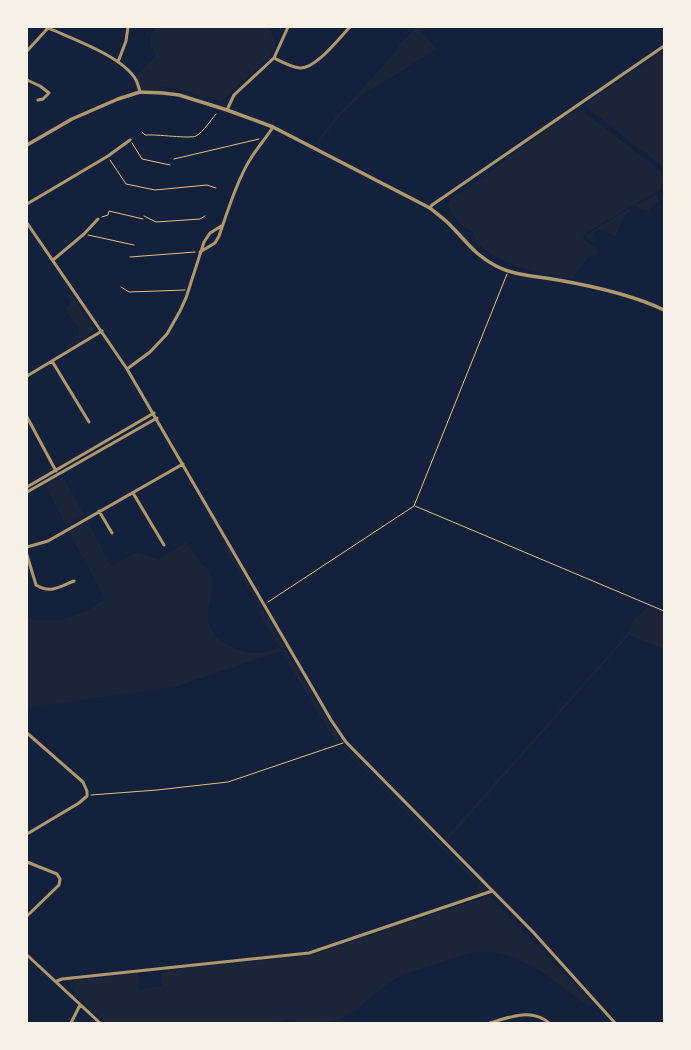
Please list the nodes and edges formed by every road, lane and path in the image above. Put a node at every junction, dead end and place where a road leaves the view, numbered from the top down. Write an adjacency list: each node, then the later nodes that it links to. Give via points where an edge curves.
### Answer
1 (128, 27): 8 (street)
2 (288, 27): 7 (street)
3 (350, 27): 7 (street, via 318,60 307,67 294,66)
4 (47, 28): 6 (street); 8 (street, via 87,44)
5 (664, 46): 24 (street)
6 (27, 51)
7 (274, 58): 12 (street, via 234,95)
8 (118, 62): 10 (street, via 136,79)
9 (27, 80): 11 (street, via 49,93)
10 (140, 92): 12 (street, via 179,95); 18 (street, via 72,120)
11 (38, 100)
12 (227, 110): 14 (street)
13 (216, 114): 15 (path, via 195,136 145,135)
14 (273, 127): 17 (street); 24 (street)
15 (142, 132)
16 (130, 140): 19 (street); 21 (path, via 142,159)
17 (265, 140): 20 (path); 30 (street, via 244,170)
18 (27, 145)
19 (108, 156): 22 (path, via 126,184 155,190 207,185); 23 (street)
20 (174, 159)
21 (170, 165)
22 (216, 188)
23 (27, 204)
24 (430, 208): 36 (street, via 451,225 481,258)
25 (144, 216): 26 (path, via 156,222 200,219)
26 (205, 216)
27 (98, 219): 28 (path, via 108,215 109,211); 31 (street)
28 (143, 219)
29 (27, 223): 35 (street)
30 (223, 225): 33 (street, via 207,237); 33 (street, via 215,243)
31 (84, 234): 32 (path); 35 (street)
32 (134, 245)
33 (200, 252): 34 (path); 38 (street)
34 (130, 257)
35 (53, 260): 40 (street)
36 (508, 272): 39 (street, via 559,280 623,295); 53 (path)
37 (121, 287): 38 (path, via 129,292)
38 (188, 290): 42 (street, via 167,334 150,352)
39 (664, 310)
40 (102, 331): 41 (street); 42 (street)
41 (52, 361): 43 (street); 47 (street)
42 (127, 369): 44 (street)
43 (27, 376)
44 (154, 413): 46 (street); 49 (street)
45 (27, 418): 49 (street)
46 (157, 418): 48 (street); 51 (street)
47 (89, 422)
48 (183, 464): 52 (street); 60 (street)
49 (56, 471): 50 (street)
50 (27, 487)
51 (27, 492)
52 (133, 493): 54 (street); 56 (street)
53 (414, 506): 60 (path); 61 (path)
54 (99, 511): 55 (street); 57 (street, via 48,541)
55 (112, 533)
56 (164, 545)
57 (27, 547)
58 (27, 555): 59 (street, via 36,585 42,589 52,590)
59 (74, 581)
60 (264, 605): 63 (street)
61 (664, 611)
62 (27, 733): 64 (street, via 83,782)
63 (346, 742): 64 (path, via 228,782); 67 (street)
64 (87, 796): 65 (street)
65 (27, 834)
66 (27, 862): 68 (street, via 57,874 60,879 59,884)
67 (492, 891): 70 (street, via 309,953); 76 (street, via 533,932)
68 (27, 916)
69 (27, 955): 70 (street)
70 (56, 981): 71 (street)
71 (80, 1005): 72 (street); 73 (street)
72 (71, 1023)
73 (100, 1023)
74 (490, 1023): 75 (street, via 521,1015 540,1017)
75 (549, 1023)
76 (615, 1023)

